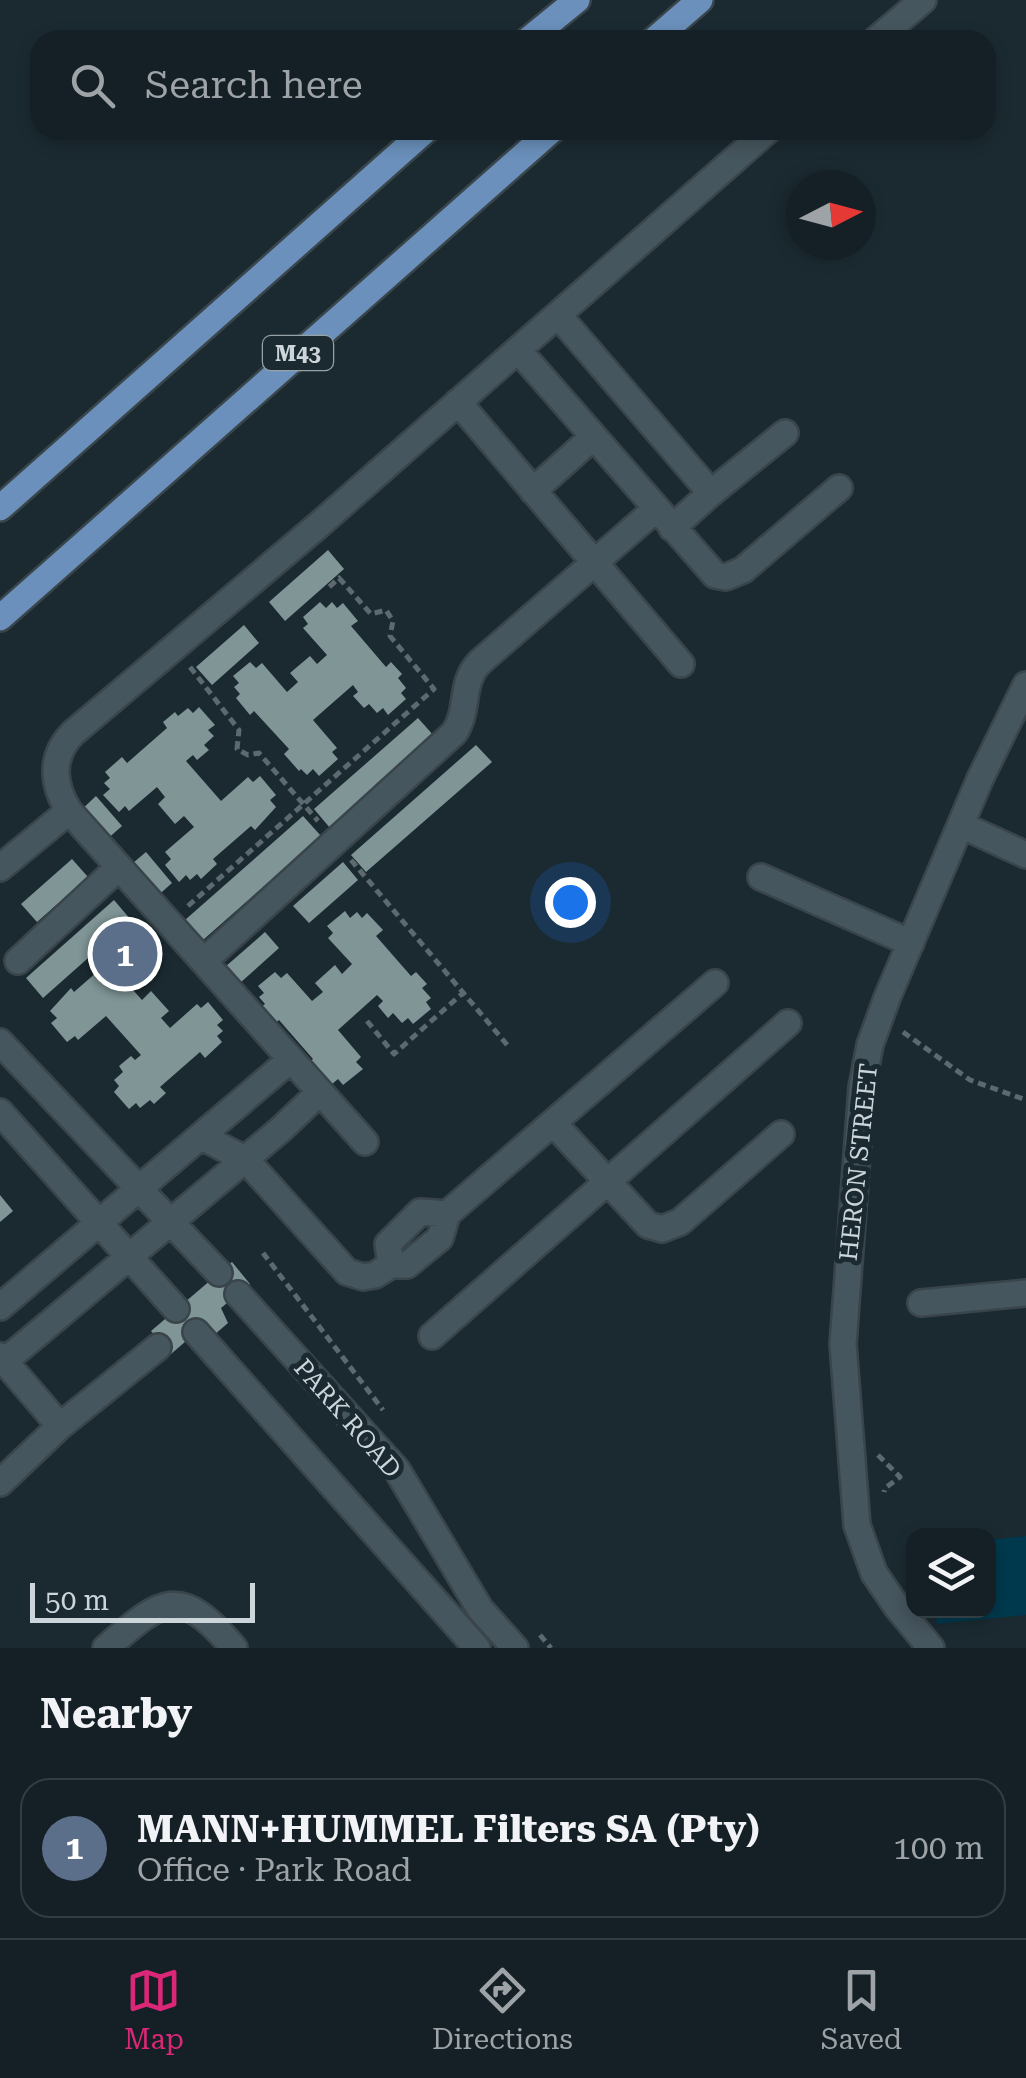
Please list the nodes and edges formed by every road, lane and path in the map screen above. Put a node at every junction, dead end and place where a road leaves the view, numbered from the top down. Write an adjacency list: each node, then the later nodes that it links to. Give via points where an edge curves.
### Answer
1 (576, 0): 4 (main road)
2 (700, 0): 5 (main road)
3 (924, 0): 6 (street)
4 (540, 30)
5 (666, 30)
6 (888, 30)
7 (415, 140): 18 (main road)
8 (541, 140): 22 (main road, M43)
9 (757, 140): 10 (street)
10 (558, 315): 11 (street); 17 (street)
11 (518, 350): 12 (street); 14 (street)
12 (458, 402): 16 (street); 25 (street, via 73,733 58,751 56,774)
13 (785, 433): 17 (street)
14 (593, 436): 16 (street); 19 (street)
15 (840, 488): 19 (street, via 743,570 726,576 715,575)
16 (533, 491): 20 (street)
17 (712, 493): 19 (street)
18 (0, 508)
19 (664, 519): 20 (street)
20 (594, 563): 23 (street); 33 (street, via 474,668 454,733)
21 (326, 590): 31 (path, via 338,578 371,614 386,610 390,636 434,688)
22 (0, 618)
23 (681, 664)
24 (1026, 685): 26 (street, HERON STREET)
25 (69, 811): 28 (street); 29 (street)
26 (962, 826): 27 (street); 32 (street, HERON STREET)
27 (1026, 855)
28 (119, 867): 31 (street); 34 (street)
29 (0, 868)
30 (761, 877): 32 (street)
31 (170, 922): 33 (street)
32 (911, 943): 73 (street, HERON STREET, via 864,1075 843,1344 862,1546 886,1592)
33 (204, 960): 41 (street)
34 (18, 961)
35 (715, 983): 45 (street)
36 (464, 992): 37 (path, via 394,1054)
37 (367, 1021)
38 (788, 1023): 50 (street)
39 (900, 1029): 43 (path, via 970,1080)
40 (0, 1042): 51 (street)
41 (290, 1060): 42 (street); 47 (street)
42 (320, 1092): 48 (street); 49 (street)
43 (1026, 1100)
44 (0, 1112): 53 (street)
45 (554, 1123): 49 (street, via 448,1214 440,1238 407,1265 362,1277 347,1272); 50 (street)
46 (781, 1134): 50 (street, via 680,1222 662,1229 648,1225)
47 (202, 1137): 49 (street); 51 (street)
48 (365, 1142)
49 (245, 1159): 52 (street)
50 (606, 1180): 62 (street)
51 (141, 1188): 52 (street); 53 (street)
52 (172, 1222): 54 (street); 55 (street)
53 (101, 1223): 54 (street); 59 (street)
54 (130, 1257): 60 (street); 64 (street)
55 (220, 1273)
56 (238, 1294): 72 (street, PARK ROAD, via 397,1470 480,1610)
57 (1026, 1294): 58 (street)
58 (920, 1302)
59 (0, 1307)
60 (176, 1310)
61 (196, 1332): 71 (street)
62 (432, 1336)
63 (158, 1347): 65 (street)
64 (2, 1359): 65 (street)
65 (60, 1426): 67 (street)
66 (875, 1452): 68 (path, via 900,1477 884,1488)
67 (0, 1483)
68 (884, 1500)
69 (106, 1648): 70 (street, via 169,1604 203,1614)
70 (234, 1648)
71 (477, 1648)
72 (515, 1648)
73 (931, 1648)

